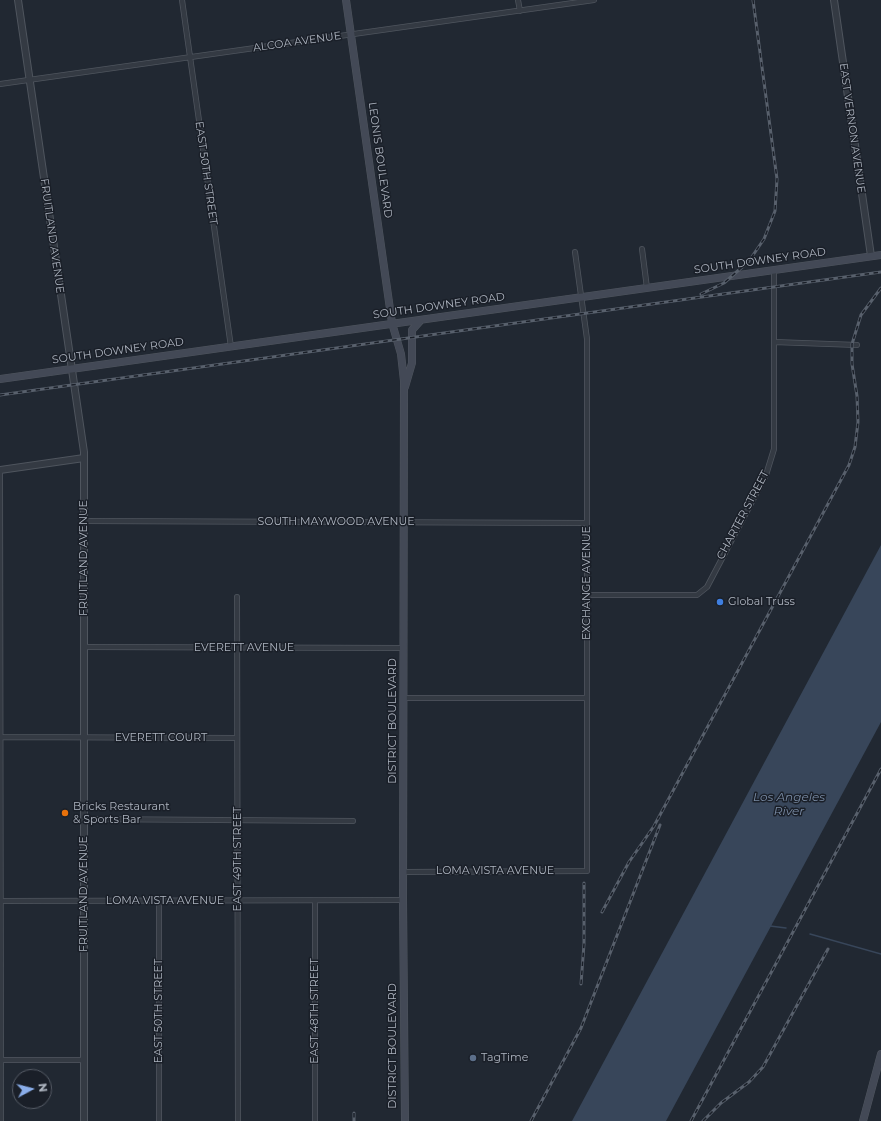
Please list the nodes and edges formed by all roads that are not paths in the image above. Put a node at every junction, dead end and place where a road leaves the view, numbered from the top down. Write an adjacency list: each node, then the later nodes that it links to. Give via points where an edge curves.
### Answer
1 (18, 0): 10 (street, FRUITLAND AVENUE)
2 (182, 0): 9 (street, EAST 50TH STREET)
3 (346, 0): 8 (main road, LEONIS BOULEVARD)
4 (518, 0): 7 (street)
5 (594, 0): 7 (street, ALCOA AVENUE)
6 (834, 0): 15 (street, EAST VERNON AVENUE)
7 (520, 11): 8 (street, ALCOA AVENUE)
8 (351, 35): 9 (street, ALCOA AVENUE); 20 (main road, LEONIS BOULEVARD)
9 (190, 57): 10 (street, ALCOA AVENUE); 23 (street, EAST 50TH STREET)
10 (29, 79): 11 (street, ALCOA AVENUE); 24 (street, FRUITLAND AVENUE)
11 (0, 84)
12 (642, 248): 17 (street)
13 (575, 252): 18 (street, EXCHANGE AVENUE)
14 (881, 255): 15 (main road, SOUTH DOWNEY ROAD)
15 (871, 256): 16 (main road, SOUTH DOWNEY ROAD)
16 (774, 271): 17 (main road, SOUTH DOWNEY ROAD); 21 (street, CHARTER STREET)
17 (647, 288): 18 (main road, SOUTH DOWNEY ROAD)
18 (582, 297): 19 (main road, SOUTH DOWNEY ROAD); 31 (street, EXCHANGE AVENUE, via 588,339)
19 (422, 320): 20 (main road, SOUTH DOWNEY ROAD); 26 (main road, via 412,330 412,364)
20 (392, 323): 23 (main road, SOUTH DOWNEY ROAD); 26 (main road, DISTRICT BOULEVARD, via 401,354)
21 (774, 342): 22 (street); 32 (street, CHARTER STREET, via 774,449 766,475 705,589 697,595)
22 (856, 345)
23 (232, 346): 24 (main road, SOUTH DOWNEY ROAD)
24 (72, 369): 25 (main road, SOUTH DOWNEY ROAD); 27 (street, FRUITLAND AVENUE)
25 (0, 379)
26 (404, 389): 30 (main road, DISTRICT BOULEVARD)
27 (84, 458): 28 (street); 29 (street, FRUITLAND AVENUE)
28 (0, 470): 39 (street)
29 (84, 521): 30 (street, SOUTH MAYWOOD AVENUE); 34 (street, FRUITLAND AVENUE)
30 (403, 522): 31 (street, SOUTH MAYWOOD AVENUE); 35 (main road, DISTRICT BOULEVARD)
31 (587, 523): 32 (street, EXCHANGE AVENUE)
32 (587, 595): 38 (street, EXCHANGE AVENUE)
33 (237, 597): 36 (street, EAST 49TH STREET)
34 (84, 647): 36 (street, EVERETT AVENUE); 40 (street, FRUITLAND AVENUE)
35 (403, 648): 36 (street, EVERETT AVENUE); 37 (main road, DISTRICT BOULEVARD)
36 (237, 649): 41 (street, EAST 49TH STREET)
37 (404, 698): 38 (street); 46 (main road, DISTRICT BOULEVARD)
38 (587, 698): 45 (street, EXCHANGE AVENUE)
39 (0, 737): 40 (street); 48 (street)
40 (84, 738): 41 (street, EVERETT COURT); 42 (street, FRUITLAND AVENUE)
41 (237, 738): 43 (street, EAST 49TH STREET)
42 (84, 819): 43 (street); 49 (street, FRUITLAND AVENUE)
43 (237, 820): 44 (street); 51 (street, EAST 49TH STREET)
44 (353, 821)
45 (587, 871): 46 (street, LOMA VISTA AVENUE)
46 (404, 872): 47 (main road, DISTRICT BOULEVARD)
47 (403, 900): 52 (street, LOMA VISTA AVENUE); 62 (main road, DISTRICT BOULEVARD)
48 (0, 901): 49 (street, LOMA VISTA AVENUE); 54 (street)
49 (84, 901): 50 (street, LOMA VISTA AVENUE); 55 (street, FRUITLAND AVENUE)
50 (159, 901): 51 (street, LOMA VISTA AVENUE); 59 (street, EAST 50TH STREET)
51 (238, 901): 52 (street, LOMA VISTA AVENUE); 60 (street, EAST 49TH STREET)
52 (315, 901): 61 (street, EAST 48TH STREET)
53 (881, 1054): 56 (main road)
54 (1, 1060): 55 (street); 57 (street)
55 (84, 1060): 58 (street, FRUITLAND AVENUE)
56 (878, 1078): 63 (main road)
57 (1, 1121)
58 (84, 1121)
59 (160, 1121)
60 (238, 1121)
61 (315, 1121)
62 (405, 1121)
63 (863, 1121)

